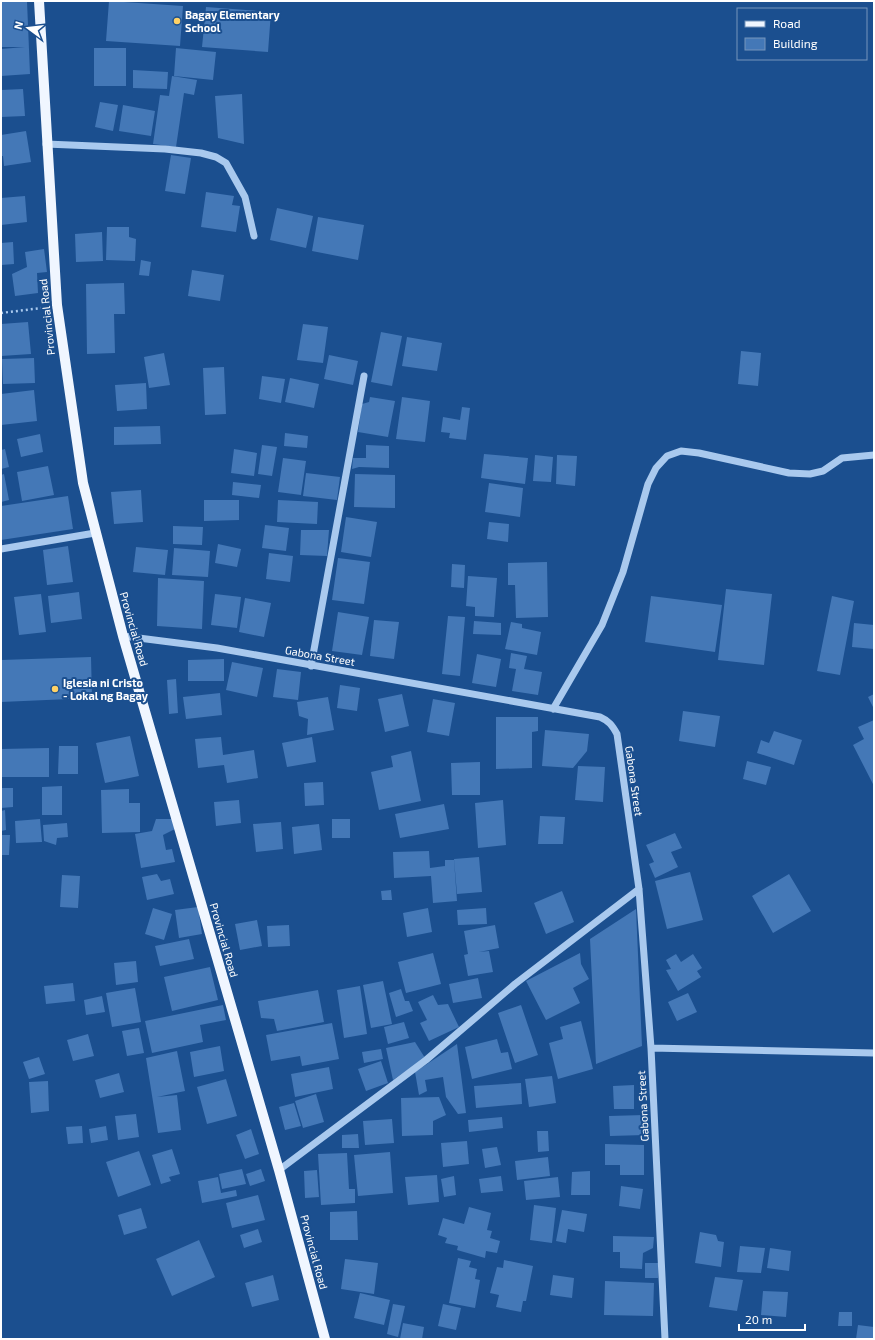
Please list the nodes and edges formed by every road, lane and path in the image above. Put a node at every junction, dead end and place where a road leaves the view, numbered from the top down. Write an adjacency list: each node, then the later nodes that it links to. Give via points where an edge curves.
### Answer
1 (39, 1): 2 (main road, Provincial Road)
2 (46, 144): 3 (street, via 164,149 216,157 226,163 245,197); 4 (main road, Provincial Road)
3 (254, 236)
4 (57, 305): 5 (path); 8 (main road, Provincial Road, via 83,483)
5 (1, 313)
6 (364, 376): 11 (street)
7 (874, 455): 12 (street, via 842,458 823,471 810,474 789,473 699,453 681,451 667,456 656,468 648,484 624,572 602,625)
8 (95, 533): 9 (street); 10 (main road, Provincial Road)
9 (1, 549)
10 (123, 636): 11 (street, Gabona Street, via 217,648); 16 (main road, Provincial Road)
11 (311, 666): 12 (street, Gabona Street)
12 (553, 709): 13 (street, Gabona Street, via 600,717 608,720 613,726)
13 (639, 889): 14 (street, Gabona Street); 16 (street, via 515,984 426,1060)
14 (651, 1048): 15 (street); 18 (street, Gabona Street)
15 (874, 1053)
16 (279, 1170): 17 (main road, Provincial Road)
17 (325, 1339)
18 (665, 1339)

